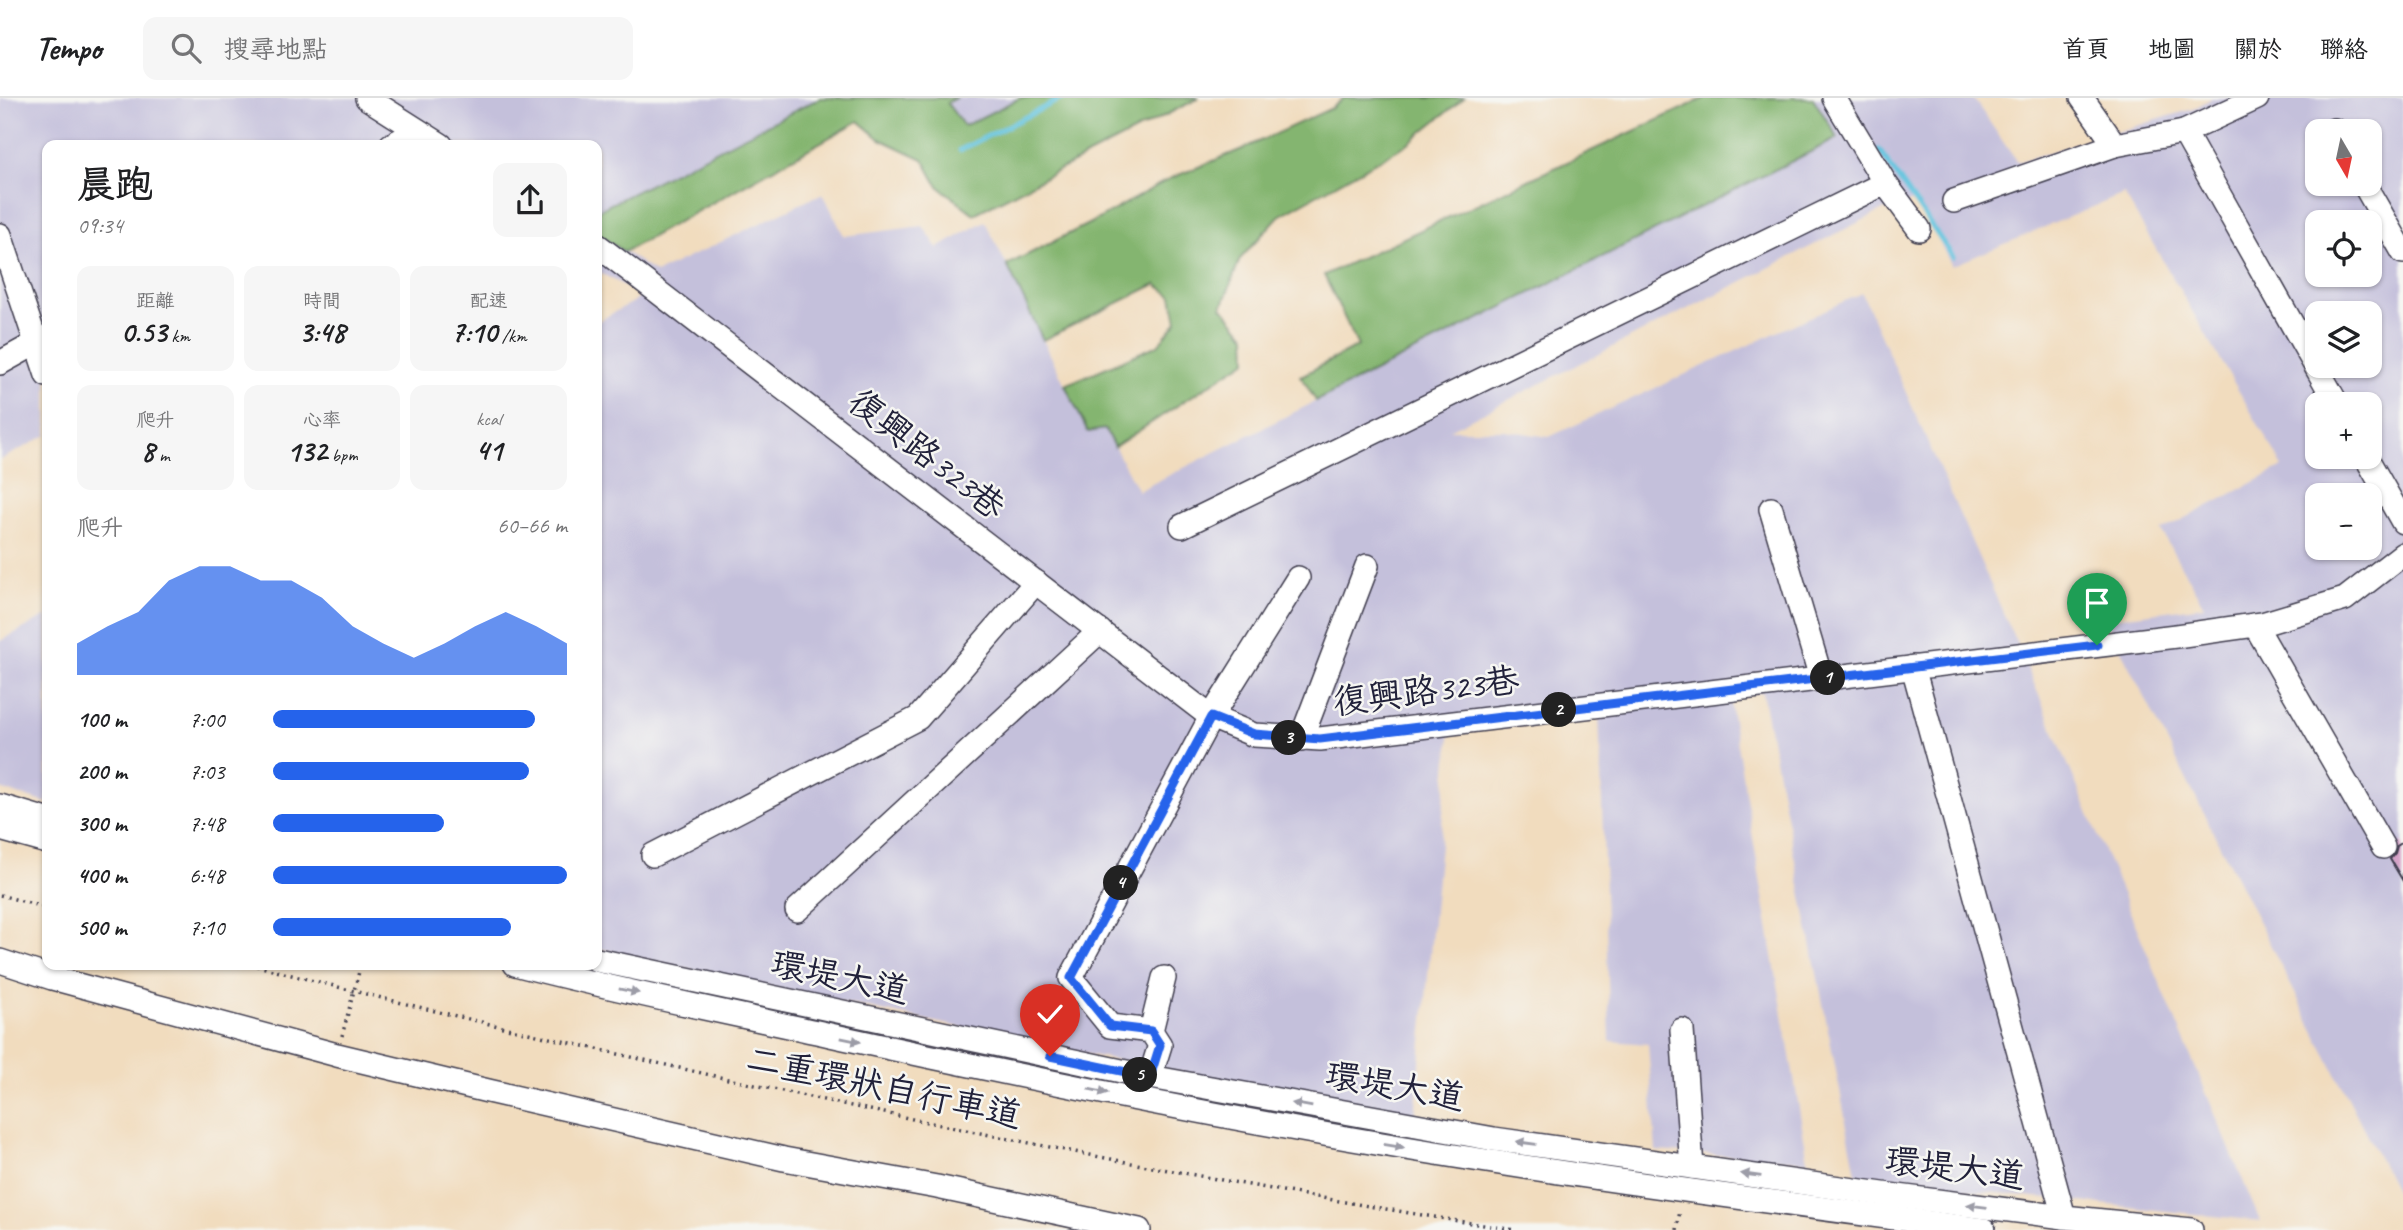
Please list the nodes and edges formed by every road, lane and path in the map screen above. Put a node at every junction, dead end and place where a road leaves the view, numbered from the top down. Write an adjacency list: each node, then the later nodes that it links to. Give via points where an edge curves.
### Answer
1 (367, 98): 5 (street)
2 (1834, 98): 10 (street)
3 (2082, 98): 9 (street)
4 (2257, 98): 6 (street)
5 (418, 131): 7 (street); 8 (street)
6 (2184, 132): 9 (street); 19 (street)
7 (401, 140)
8 (433, 140)
9 (2115, 145): 12 (street)
10 (1885, 183): 13 (street); 23 (street)
11 (2371, 196): 16 (street)
12 (1954, 201)
13 (1919, 229)
14 (0, 235): 17 (street)
15 (602, 249): 27 (street, 復興路323巷)
16 (2403, 252)
17 (41, 341): 18 (street)
18 (0, 363)
19 (2330, 392)
20 (2373, 469): 22 (street)
21 (1771, 509): 31 (street)
22 (2403, 522)
23 (1182, 526)
24 (2403, 554): 28 (street, 復興路323巷, via 2345,599)
25 (1367, 566): 33 (street)
26 (1298, 578): 32 (street)
27 (1036, 582): 29 (street, 復興路323巷); 39 (street, via 918,718)
28 (2255, 625): 30 (street, 復興路323巷); 38 (street)
29 (1100, 631): 32 (street, 復興路323巷); 42 (street)
30 (1913, 667): 31 (street, 復興路323巷); 56 (street)
31 (1821, 678): 33 (street, 復興路323巷)
32 (1211, 717): 33 (street, 復興路323巷, via 1254,734); 51 (street, via 1071,978 1110,1026)
33 (1301, 739)
34 (0, 806): 35 (street)
35 (42, 819)
36 (0, 829): 37 (street)
37 (42, 841)
38 (2383, 847)
39 (653, 855)
40 (0, 895): 41 (path)
41 (42, 907)
42 (797, 910)
43 (0, 961): 52 (street)
44 (602, 961): 53 (street, 環堤大道)
45 (272, 970): 49 (path, 二重環狀自行車道)
46 (360, 970): 49 (path)
47 (539, 970): 60 (street, 環堤大道, one-way to 60, via 897,1049 1383,1144)
48 (1164, 978): 51 (street)
49 (355, 992): 52 (path); 58 (path, 二重環狀自行車道, via 738,1082 1058,1149)
50 (1682, 1030): 54 (street)
51 (1151, 1031): 53 (street, via 1160,1045)
52 (337, 1055): 57 (street, via 784,1159)
53 (1150, 1077): 54 (street, 環堤大道, one-way to 53, via 1494,1139)
54 (1692, 1167): 56 (street, 環堤大道, one-way to 54)
55 (1681, 1201): 59 (path)
56 (2064, 1217): 61 (street, 環堤大道)
57 (1139, 1230)
58 (1515, 1230)
59 (1677, 1230)
60 (1984, 1230)
61 (2191, 1230)

